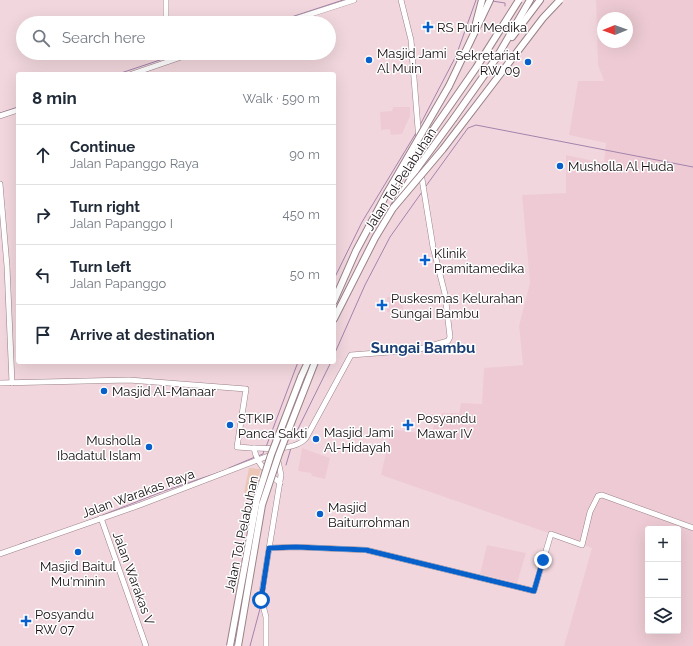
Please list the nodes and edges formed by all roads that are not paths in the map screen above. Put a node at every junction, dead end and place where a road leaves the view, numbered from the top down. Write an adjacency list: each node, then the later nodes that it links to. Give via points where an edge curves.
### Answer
1 (166, 0): 10 (street)
2 (354, 0): 11 (street)
3 (401, 0): 29 (street, via 411,40 417,132 424,189 433,247 446,299 450,337 448,341 416,350 352,355 306,438 302,443)
4 (482, 0): 12 (highway)
5 (490, 0): 12 (highway)
6 (519, 0): 20 (highway, bridge)
7 (530, 0): 13 (highway)
8 (540, 0): 13 (highway)
9 (560, 0): 21 (highway, bridge, via 543,18 443,150)
10 (166, 16)
11 (305, 16)
12 (475, 31): 20 (highway, bridge, via 445,95)
13 (497, 57): 21 (highway, Jalan Tol Pelabuhan, bridge, via 416,170)
14 (171, 60): 15 (street)
15 (168, 61): 16 (street)
16 (138, 72)
17 (16, 111): 18 (street)
18 (0, 116)
19 (0, 184): 27 (street, via 7,266)
20 (388, 193): 22 (highway, Jalan Tol Pelabuhan, via 356,251)
21 (394, 207): 23 (highway, Jalan Tol Pelabuhan, via 375,238)
22 (336, 296)
23 (336, 315)
24 (307, 364): 38 (highway, Jalan Tol Pelabuhan, bridge, via 256,500)
25 (314, 364): 39 (highway, Jalan Tol Pelabuhan, bridge, via 278,454 262,505)
26 (0, 383): 27 (street)
27 (12, 383): 28 (street, via 129,380 246,389 237,447)
28 (254, 448): 29 (street); 31 (street)
29 (280, 448): 30 (street, Jalan Warakas Raya)
30 (276, 453): 31 (street, Jalan Warakas Raya); 32 (street, via 281,466)
31 (259, 458): 32 (street, via 264,470); 33 (street, Jalan Warakas Raya)
32 (280, 483): 35 (street)
33 (101, 518): 36 (street, Jalan Warakas Raya); 37 (street, Jalan Warakas V)
34 (693, 528): 35 (street, via 600,495 596,496 582,545 551,534 534,591 366,550)
35 (269, 548): 40 (street, via 262,601)
36 (0, 554)
37 (146, 646)
38 (230, 646)
39 (238, 646)
40 (266, 646)

